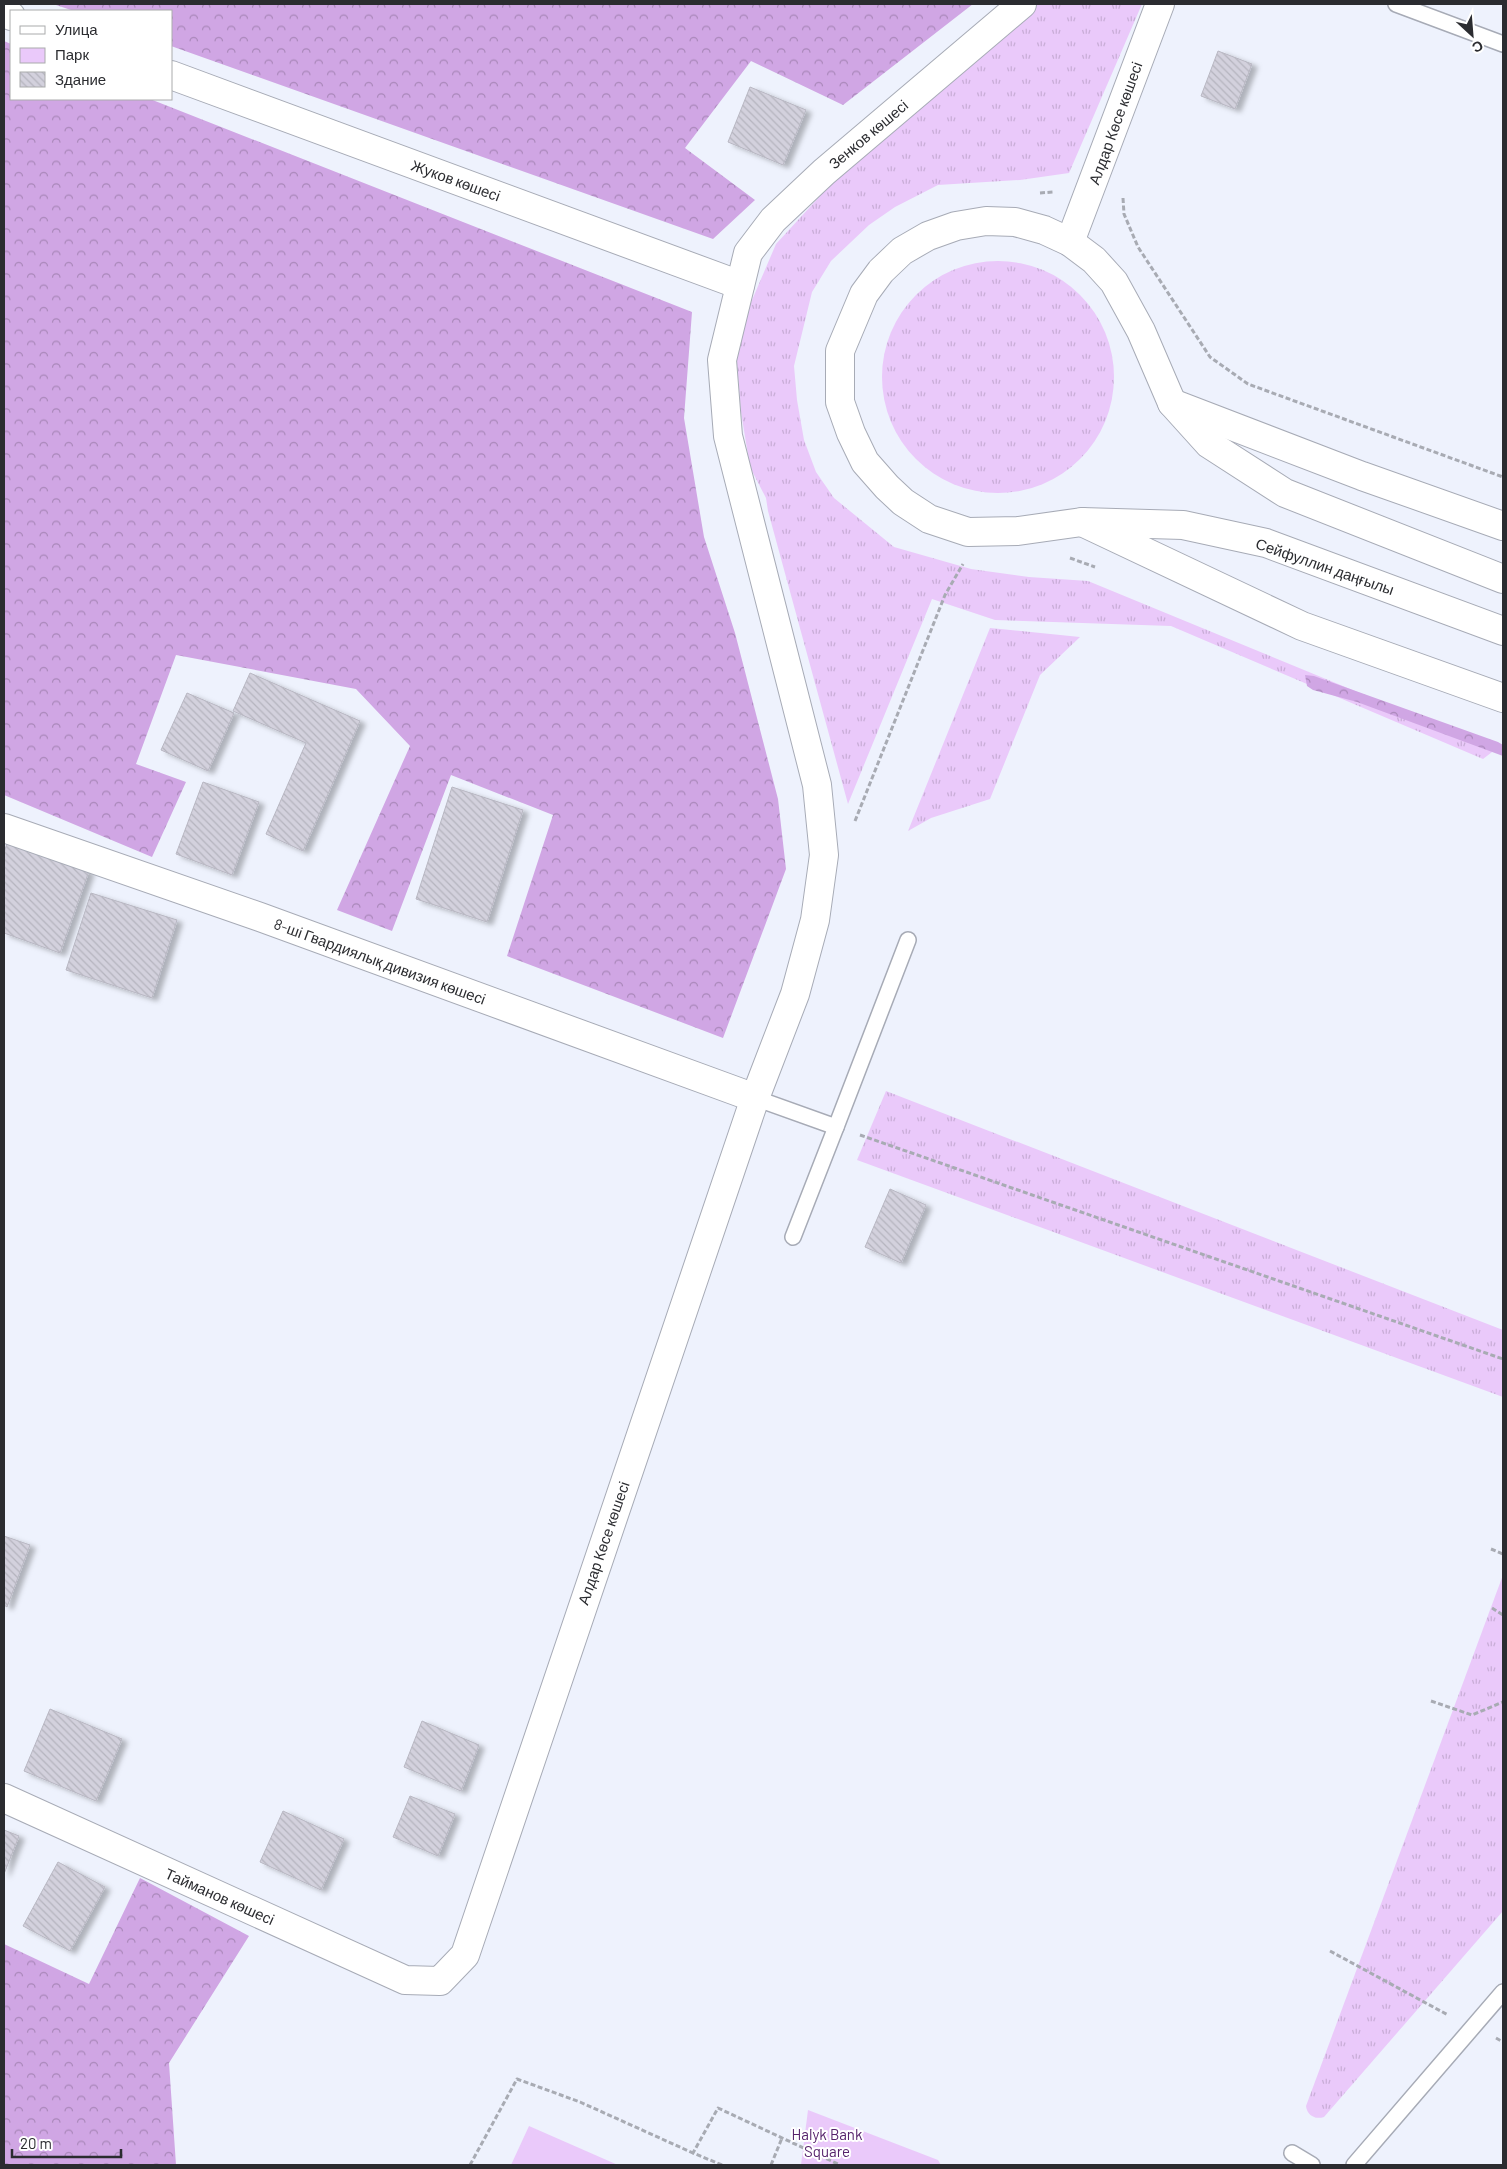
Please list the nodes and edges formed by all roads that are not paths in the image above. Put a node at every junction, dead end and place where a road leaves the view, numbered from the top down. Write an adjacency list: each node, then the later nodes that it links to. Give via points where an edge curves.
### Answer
1 (1022, 4): 7 (street, Зенков көшесі, via 772,220 748,253)
2 (1160, 4): 6 (street, Алдар Көсе көшесі)
3 (1396, 4): 4 (lane)
4 (1503, 44)
5 (172, 75): 7 (street, Жуков көшесі)
6 (1070, 242): 8 (street, Сейфуллин даңғылы, via 1094,260 1114,282 1141,332); 9 (street, Сейфуллин даңғылы, via 1015,222 986,221 956,226 928,236 902,251 881,271 851,320 840,351 840,402 865,462 886,487 929,519 968,532 1018,531)
7 (740, 285): 16 (street, Зенков көшесі, via 722,360 728,436 817,785 824,855 815,920 795,994)
8 (1172, 403): 10 (street); 11 (street, via 1210,444 1285,493)
9 (1082, 522): 12 (street, Сейфуллин даңғылы, via 1183,525 1266,543); 13 (street, via 1302,626)
10 (1503, 526)
11 (1503, 579)
12 (1503, 631)
13 (1503, 698)
14 (4, 828): 16 (street, 8-ші Гвардиялық дивизия көшесі, via 260,917)
15 (908, 940): 17 (lane)
16 (755, 1098): 17 (lane); 20 (street, Алдар Көсе көшесі, via 465,1955)
17 (836, 1127): 18 (lane)
18 (793, 1237)
19 (4, 1798): 20 (street, Тайманов көшесі, via 406,1980)
20 (440, 1981)
21 (1503, 1992): 24 (lane)
22 (1292, 2153): 23 (lane)
23 (1312, 2165)
24 (1354, 2165)

